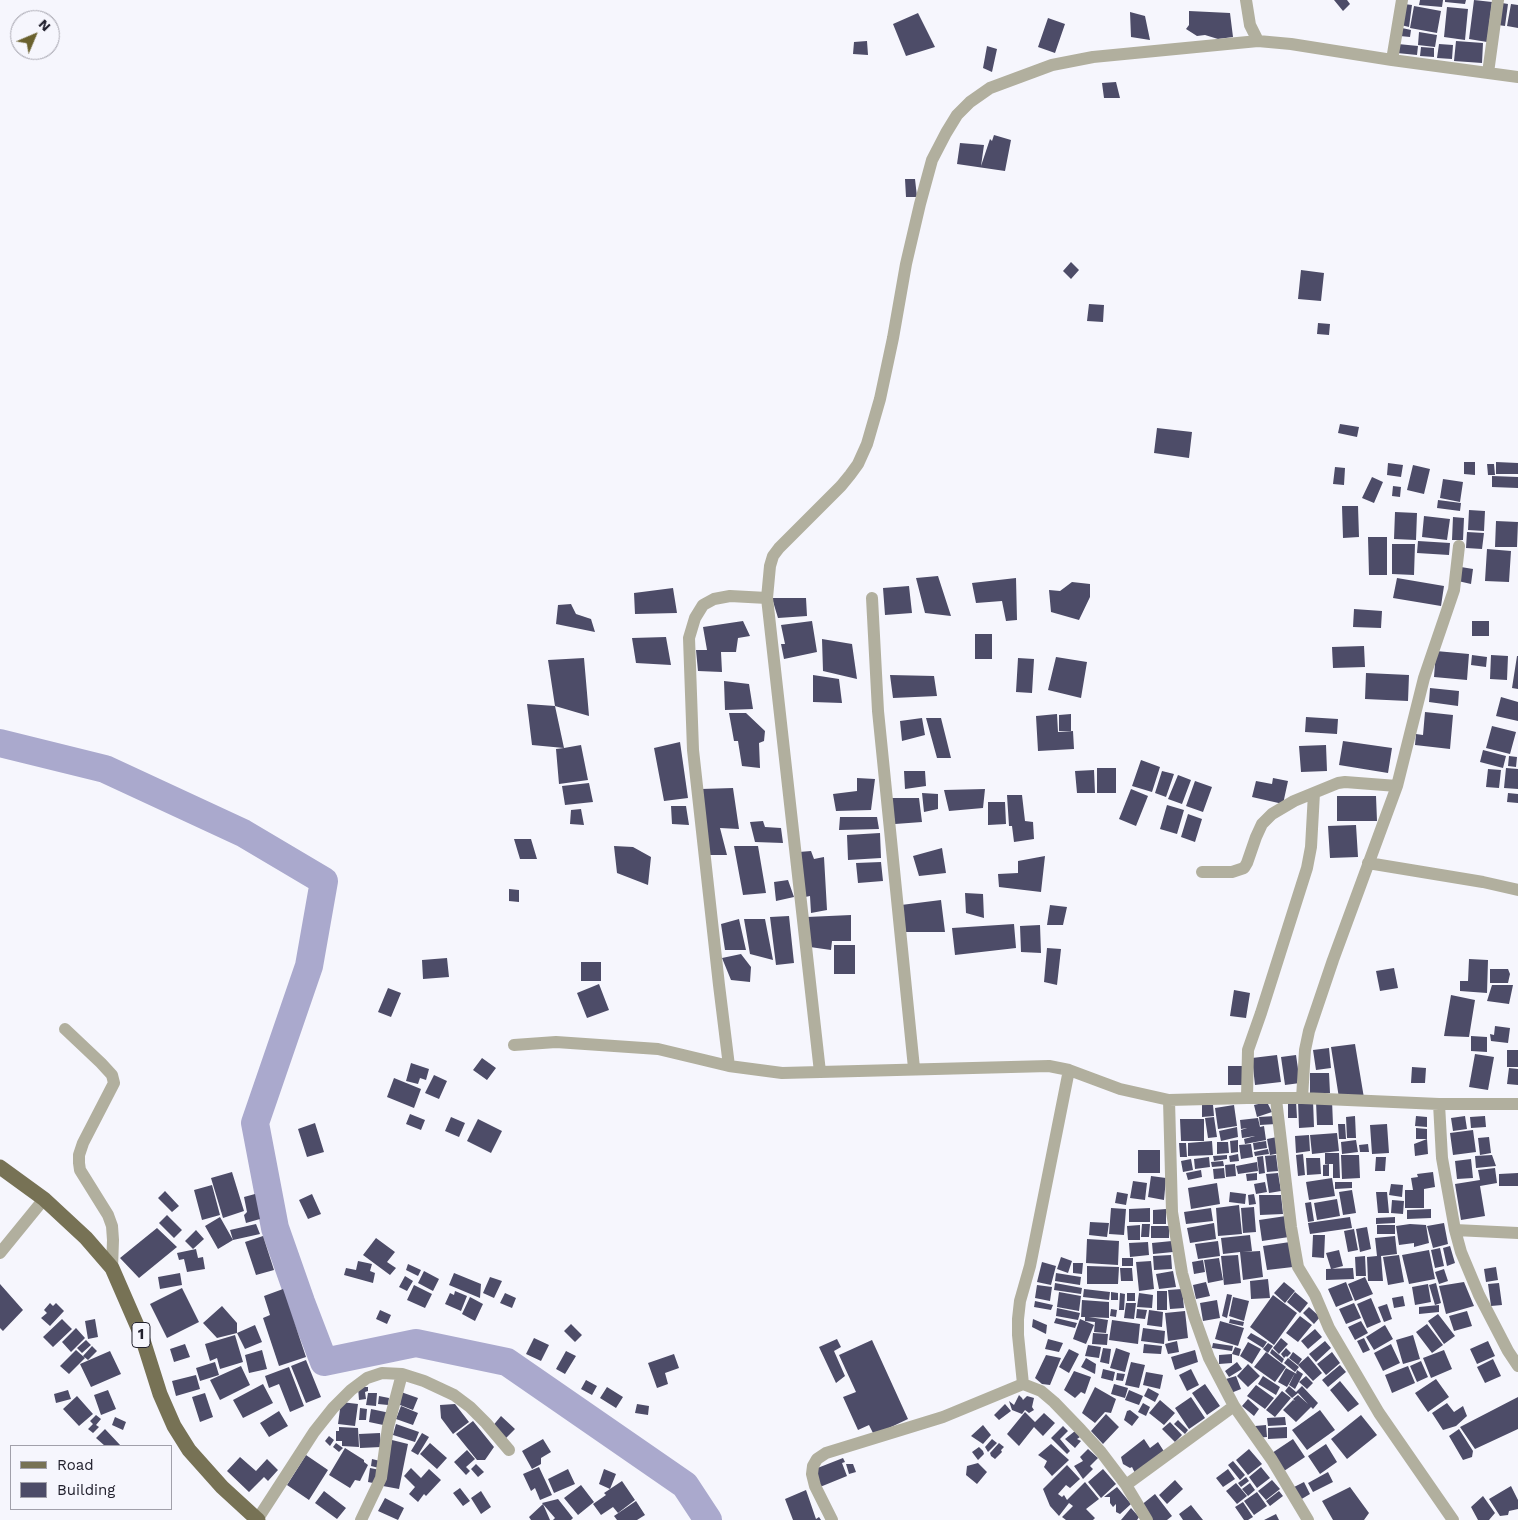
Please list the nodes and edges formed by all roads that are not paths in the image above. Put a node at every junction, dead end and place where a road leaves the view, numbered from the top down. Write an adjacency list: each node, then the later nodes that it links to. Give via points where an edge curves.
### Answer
1 (1246, 0): 4 (street, via 1250,25)
2 (1402, 0): 5 (street)
3 (1498, 0): 6 (street)
4 (1258, 41): 5 (street); 9 (street, via 1093,57 1052,65 990,88 957,115 932,160 906,264 880,399 867,444 858,464 841,486 773,556)
5 (1392, 60): 6 (street)
6 (1488, 72): 7 (street)
7 (1518, 77)
8 (1459, 546): 11 (street, via 1454,590 1424,678)
9 (767, 598): 18 (street, via 730,596 714,599 703,605 689,638 693,750); 21 (street)
10 (872, 598): 19 (street, via 878,712)
11 (1397, 786): 12 (street, via 1346,782); 13 (street)
12 (1314, 793): 14 (street, via 1283,807 1262,824 1244,868 1232,872); 22 (street, via 1307,868 1248,1050)
13 (1368, 863): 15 (street); 23 (street, via 1309,1031)
14 (1202, 872)
15 (1518, 890)
16 (65, 1029): 33 (street, via 101,1063 114,1083 79,1154 80,1170 112,1226)
17 (514, 1045): 18 (street, via 556,1042 658,1049)
18 (729, 1066): 21 (street, via 782,1072)
19 (914, 1068): 20 (street, via 1049,1066); 21 (street)
20 (1069, 1070): 25 (street, via 1120,1089); 36 (street, via 1030,1266 1020,1301 1018,1335)
21 (820, 1072)
22 (1248, 1098): 24 (street); 25 (street)
23 (1302, 1098): 24 (street); 26 (street)
24 (1276, 1099): 45 (street, via 1290,1227 1298,1267 1379,1413)
25 (1169, 1100): 37 (street, via 1172,1212 1182,1273 1209,1358)
26 (1439, 1104): 27 (street); 30 (street, via 1442,1158)
27 (1518, 1104)
28 (0, 1167): 29 (main road, 1)
29 (44, 1200): 32 (street); 33 (main road, 1, via 86,1238)
30 (1455, 1230): 31 (street); 34 (street, via 1479,1296)
31 (1518, 1233)
32 (0, 1253)
33 (112, 1268): 40 (main road, 1, via 142,1337 174,1426 189,1450)
34 (1518, 1366)
35 (402, 1374): 38 (street, via 454,1395); 40 (street, via 382,1373 367,1378 351,1390 314,1432); 41 (street, via 388,1427 381,1478)
36 (1023, 1384): 39 (street, via 1054,1402); 42 (street, via 943,1416 826,1453 817,1459 812,1474 814,1486)
37 (1234, 1406): 39 (street); 44 (street)
38 (509, 1450)
39 (1126, 1484): 43 (street)
40 (257, 1520)
41 (361, 1520)
42 (832, 1520)
43 (1147, 1520)
44 (1308, 1520)
45 (1453, 1520)

